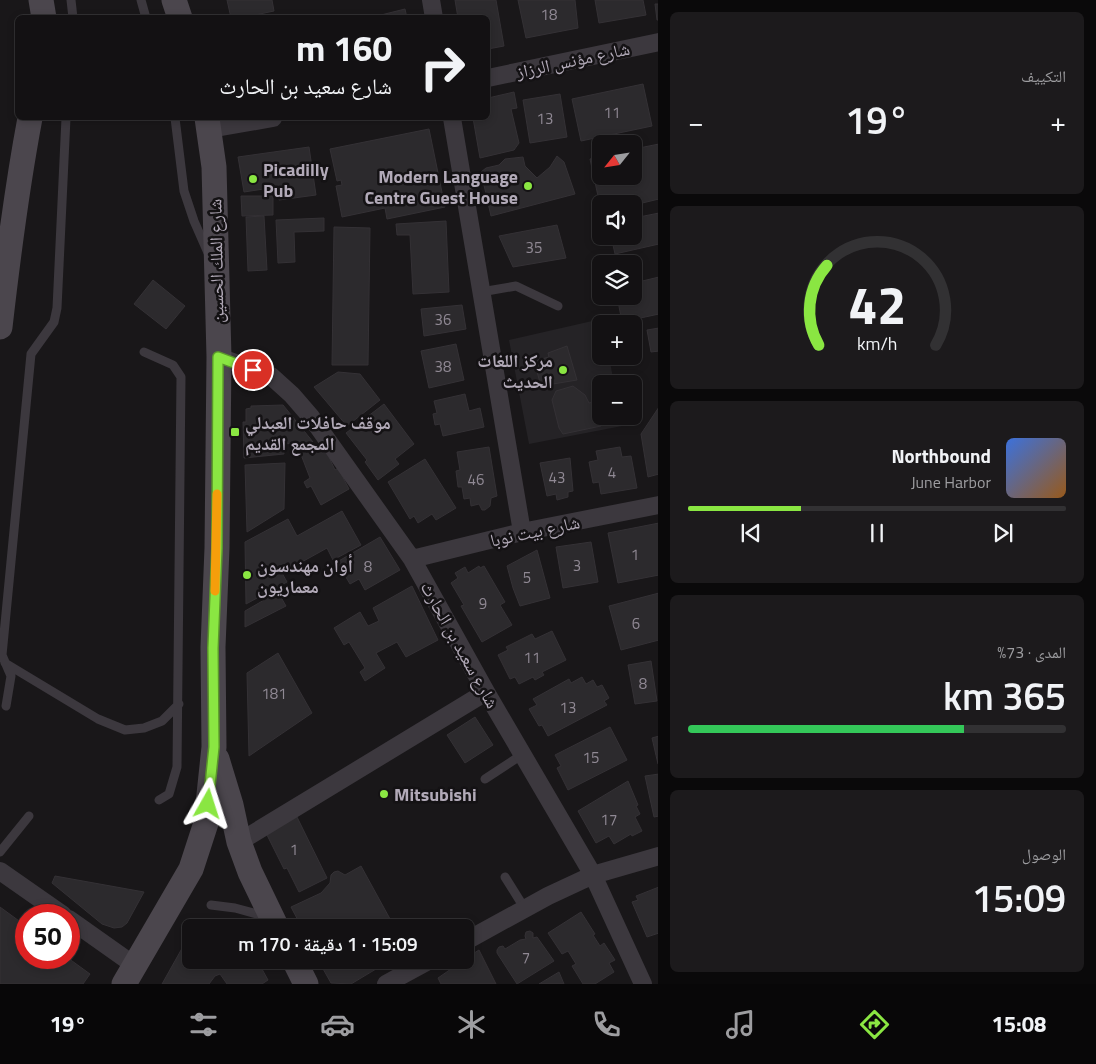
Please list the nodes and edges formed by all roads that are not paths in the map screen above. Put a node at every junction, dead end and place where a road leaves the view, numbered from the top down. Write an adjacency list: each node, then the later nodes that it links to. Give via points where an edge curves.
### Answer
1 (41, 0): 6 (main road)
2 (71, 0): 7 (lane)
3 (141, 0): 8 (lane)
4 (174, 0): 9 (main road)
5 (431, 0): 10 (street)
6 (44, 15)
7 (73, 15)
8 (145, 15)
9 (179, 15)
10 (434, 15)
11 (658, 42): 12 (street, شارع مؤنس الرزاز)
12 (490, 78)
13 (30, 120): 22 (main road, via 20,167)
14 (66, 120): 28 (lane, via 57,308 54,322 31,354 2,646)
15 (175, 120): 19 (lane, via 184,191 206,250)
16 (247, 120): 18 (street)
17 (452, 120): 20 (street)
18 (209, 123): 19 (main road, شارع الملك الحسين, via 214,167)
19 (216, 266): 24 (main road, شارع الملك الحسين)
20 (481, 292): 21 (lane, via 516,286); 26 (street)
21 (558, 306)
22 (0, 327)
23 (144, 352): 30 (lane, via 173,365 181,377)
24 (218, 357): 27 (street, شارع سعيد بن الحارث, via 271,376 292,395); 32 (main road, شارع الملك الحسين)
25 (658, 505): 26 (street, شارع بيت نوبا)
26 (522, 532): 27 (street, شارع بيت نوبا)
27 (412, 559): 29 (street, شارع سعيد بن الحارث)
28 (5, 663): 30 (lane, via 98,719 125,730 144,728 162,721); 31 (lane, via 11,676)
29 (486, 692): 33 (street, شارع سعيد بن الحارث); 37 (street)
30 (179, 704): 35 (lane, via 178,767 169,794)
31 (6, 706)
32 (214, 747): 37 (main road); 52 (main road, شارع الملك الحسين, via 206,823 191,869)
33 (522, 754): 34 (lane); 41 (street, شارع سعيد بن الحارث)
34 (484, 779)
35 (159, 800)
36 (29, 816): 38 (lane)
37 (240, 842): 47 (main road, via 250,872)
38 (0, 852)
39 (658, 856): 41 (street)
40 (0, 871): 43 (street)
41 (593, 874): 45 (street); 53 (street, شارع سعيد بن الحارث)
42 (505, 877): 45 (lane)
43 (46, 904)
44 (211, 906): 46 (lane, via 236,908)
45 (525, 909): 49 (street)
46 (265, 919)
47 (273, 919)
48 (80, 929): 52 (street)
49 (474, 936)
50 (298, 969): 54 (main road)
51 (414, 969): 55 (street)
52 (129, 974)
53 (641, 983)
54 (306, 984)
55 (386, 984)

